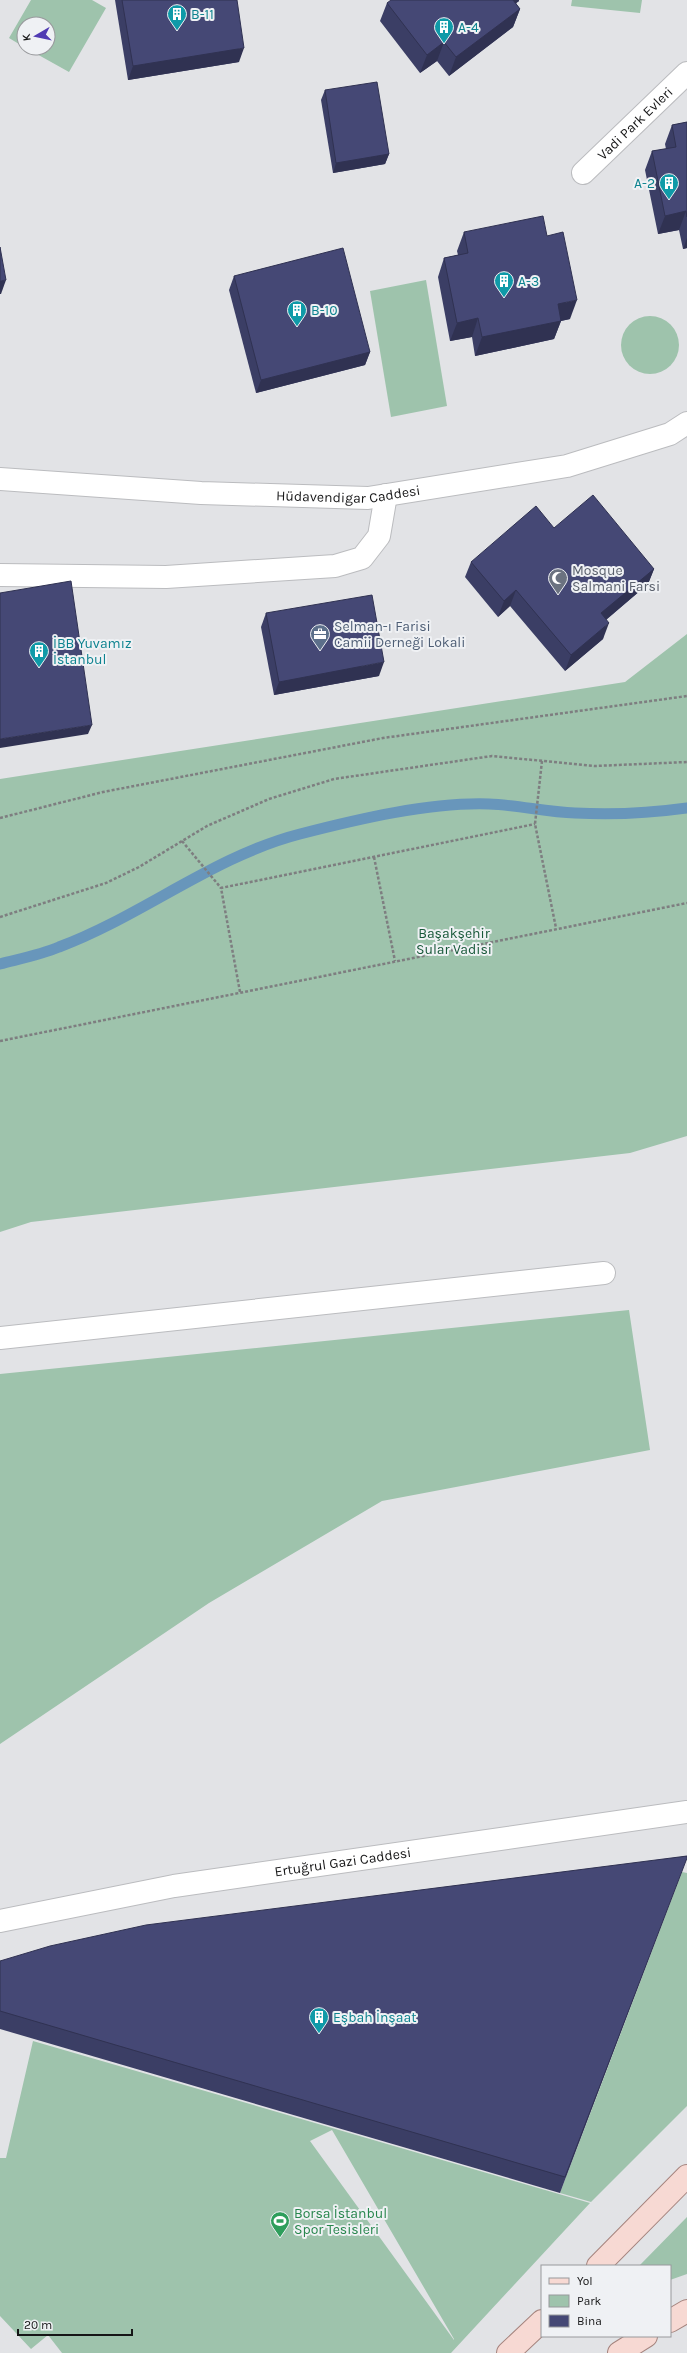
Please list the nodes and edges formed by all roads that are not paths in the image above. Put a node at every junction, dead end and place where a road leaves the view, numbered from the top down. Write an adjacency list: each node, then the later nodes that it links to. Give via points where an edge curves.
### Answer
1 (687, 73): 2 (street, Vadi Park Evleri)
2 (583, 173)
3 (687, 423): 5 (street, Hüdavendigar Caddesi, via 670,434 567,466)
4 (0, 478): 5 (street, Hüdavendigar Caddesi, via 201,493 368,498)
5 (386, 495): 6 (street, via 379,536 362,558 335,566 166,576)
6 (0, 575)
7 (604, 1273): 8 (street)
8 (0, 1338)
9 (687, 1812): 10 (street, Ertuğrul Gazi Caddesi, via 174,1886)
10 (0, 1921)
11 (687, 2176): 12 (main road)
12 (599, 2265)
13 (687, 2311): 14 (main road)
14 (671, 2320)
15 (541, 2322): 17 (main road)
16 (644, 2337): 18 (main road)
17 (508, 2353)
18 (619, 2353)

